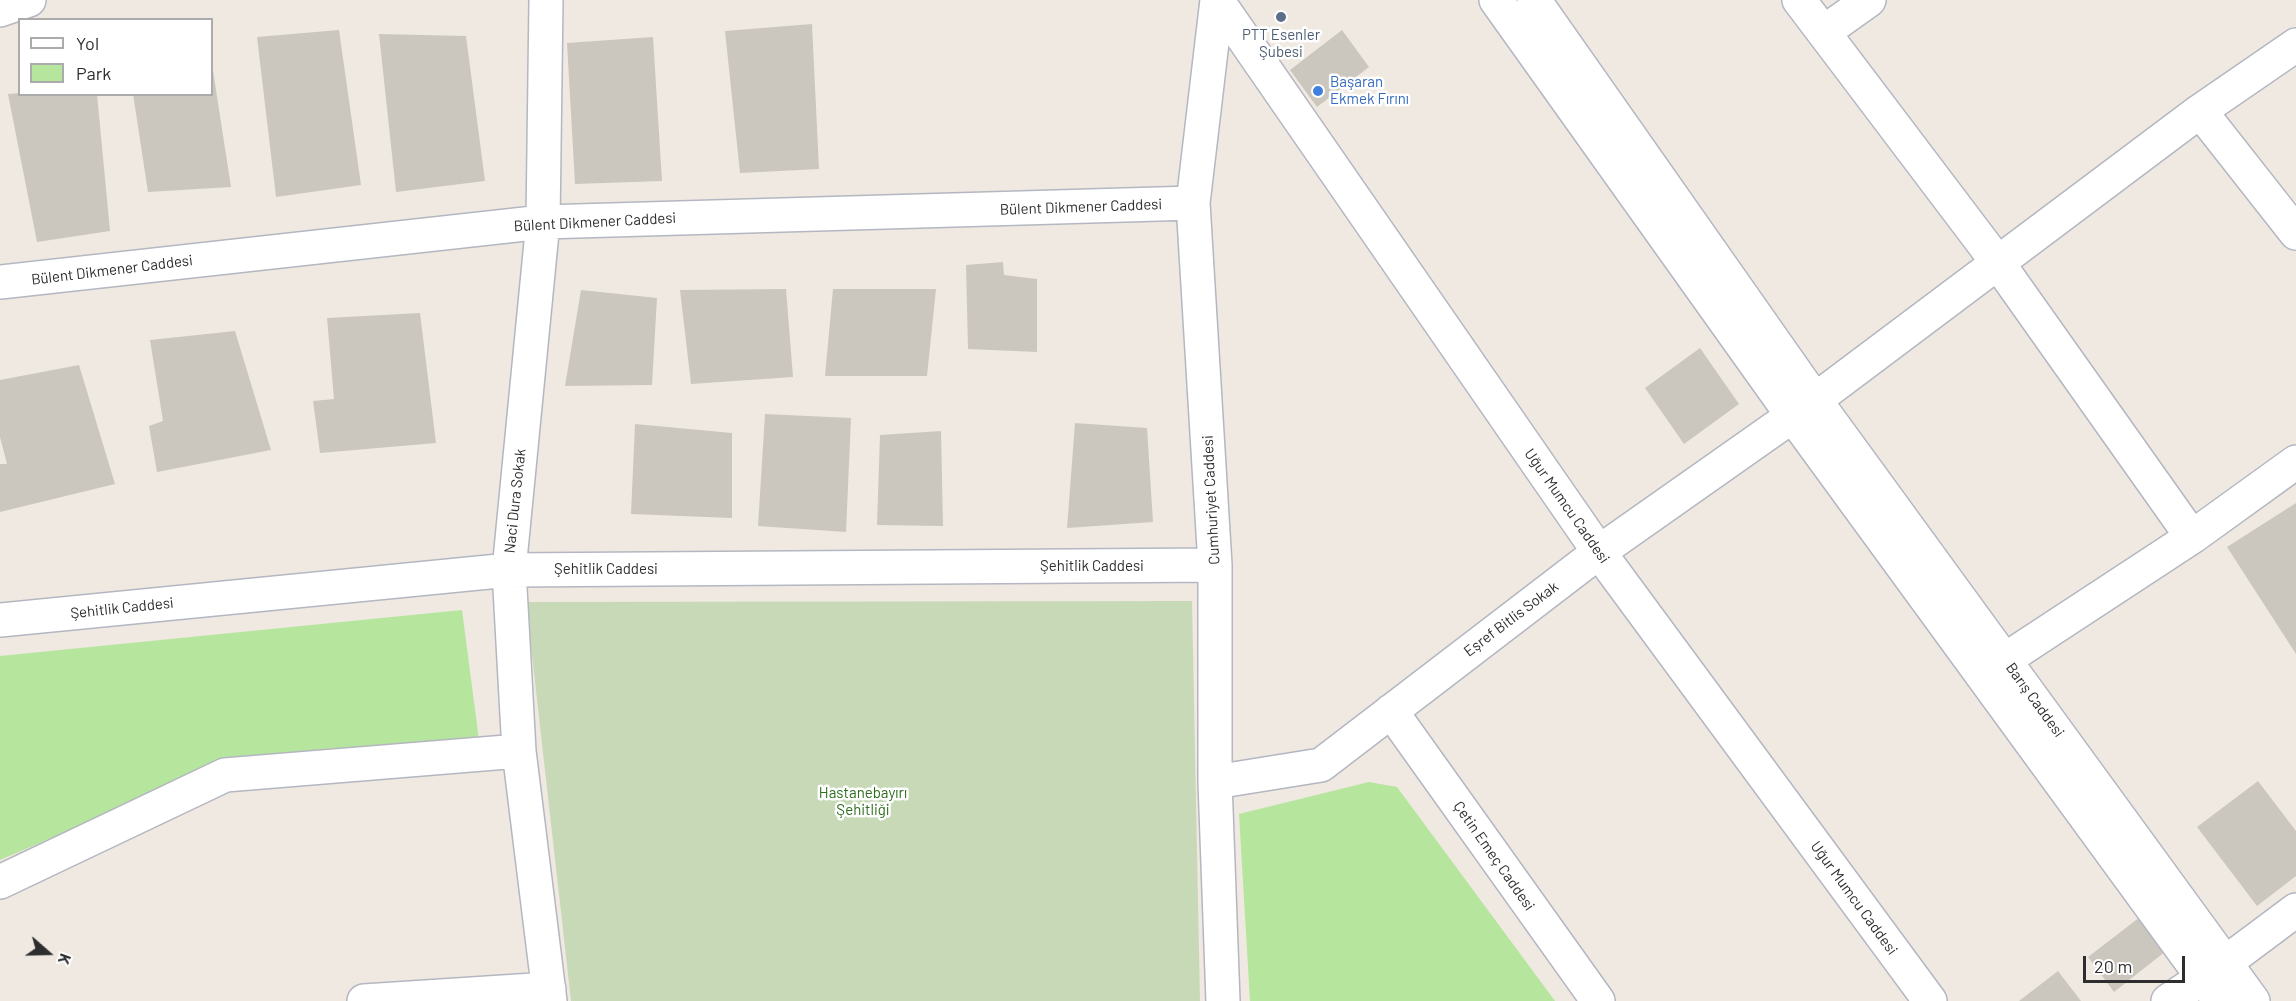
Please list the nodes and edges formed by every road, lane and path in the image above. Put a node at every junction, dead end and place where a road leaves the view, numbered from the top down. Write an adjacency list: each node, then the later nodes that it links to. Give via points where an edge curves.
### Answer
1 (28, 0): 8 (street)
2 (546, 0): 13 (street, Naci Dura Sokak)
3 (1217, 0): 12 (street, Cumhuriyet Caddesi); 20 (street, Uğur Mumcu Caddesi)
4 (1496, 0): 17 (street)
5 (1534, 0): 17 (street)
6 (1799, 0): 9 (street)
7 (1869, 0): 9 (street)
8 (0, 10)
9 (1824, 32): 15 (street)
10 (2296, 45): 11 (street, Eşref Bitlis Sokak)
11 (2200, 111): 14 (street); 15 (street, Eşref Bitlis Sokak)
12 (1193, 203): 13 (street, Bülent Dikmener Caddesi); 21 (street, Cumhuriyet Caddesi)
13 (543, 222): 16 (street, Bülent Dikmener Caddesi); 22 (street, Naci Dura Sokak)
14 (2296, 233)
15 (1998, 263): 17 (street, Eşref Bitlis Sokak); 19 (street)
16 (0, 282)
17 (1803, 408): 20 (street, Eşref Bitlis Sokak); 24 (street, Barış Caddesi); 30 (street, Barış Caddesi)
18 (2296, 462): 19 (street)
19 (2192, 537): 24 (street)
20 (1599, 552): 25 (street, Eşref Bitlis Sokak); 35 (street, Uğur Mumcu Caddesi)
21 (1215, 565): 22 (street, Şehitlik Caddesi); 27 (street, Cumhuriyet Caddesi)
22 (509, 570): 23 (street, Şehitlik Caddesi); 26 (street, Naci Dura Sokak)
23 (0, 620)
24 (2006, 659): 30 (street, Barış Caddesi)
25 (1391, 711): 27 (street, Eşref Bitlis Sokak, via 1321,765); 34 (street, Çetin Emeç Caddesi)
26 (519, 751): 28 (street, via 225,775); 31 (street, Naci Dura Sokak)
27 (1215, 782): 33 (street, Cumhuriyet Caddesi)
28 (0, 882)
29 (2296, 910): 30 (street)
30 (2216, 981): 36 (street); 37 (street, Barış Caddesi)
31 (550, 995): 32 (street)
32 (364, 1001)
33 (1223, 1001)
34 (1598, 1001)
35 (1930, 1001)
36 (2168, 1001)
37 (2253, 1001)

